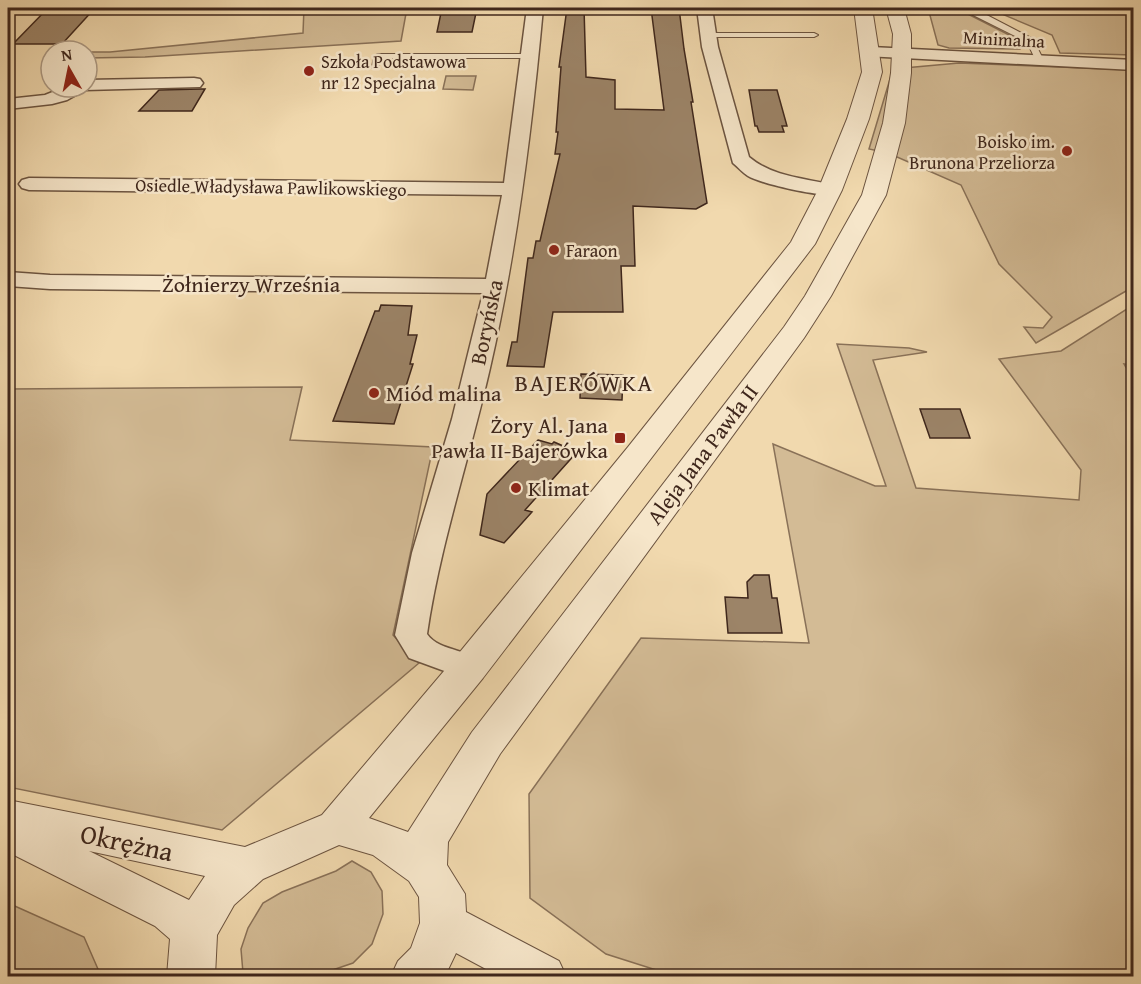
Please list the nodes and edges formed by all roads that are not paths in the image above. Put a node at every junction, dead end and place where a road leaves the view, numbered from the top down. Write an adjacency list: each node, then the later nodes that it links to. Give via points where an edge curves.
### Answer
1 (535, 8): 9 (street, Boryńska)
2 (704, 8): 6 (street)
3 (863, 8): 8 (street, Aleja Jana Pawła II)
4 (896, 8): 8 (street, Aleja Jana Pawła II, via 902,34)
5 (972, 8): 10 (lane, via 976,14 1030,41)
6 (708, 35): 7 (lane); 19 (street, via 740,159 755,172)
7 (814, 35)
8 (886, 53): 10 (street, Minimalna); 19 (street, Aleja Jana Pawła II, via 872,72); 27 (street, Aleja Jana Pawła II, via 894,123 874,195 818,296 486,743 426,840)
9 (531, 56): 12 (lane, via 378,56); 18 (street, Boryńska)
10 (1040, 61): 11 (street, Minimalna)
11 (1134, 65)
12 (375, 66)
13 (194, 83): 14 (street)
14 (99, 85)
15 (48, 99): 16 (street)
16 (8, 104)
17 (29, 184): 18 (street, Osiedle Władysława Pawlikowskiego)
18 (512, 189): 21 (street, Boryńska)
19 (830, 190): 22 (street, Aleja Jana Pawła II, via 802,244)
20 (8, 279): 21 (street, Żołnierzy Września)
21 (494, 286): 22 (street, Boryńska, via 465,419 426,553 411,635 421,650)
22 (469, 668): 24 (street, Aleja Jana Pawła II)
23 (8, 817): 26 (street, Okrężna)
24 (337, 827): 26 (street); 27 (street, via 387,841)
25 (8, 832): 29 (street, Okrężna, via 171,912)
26 (247, 866): 29 (street, via 218,892)
27 (425, 868): 28 (street, via 442,894)
28 (443, 923): 30 (street, via 430,960); 31 (street)
29 (193, 954)
30 (415, 976)
31 (542, 976)

